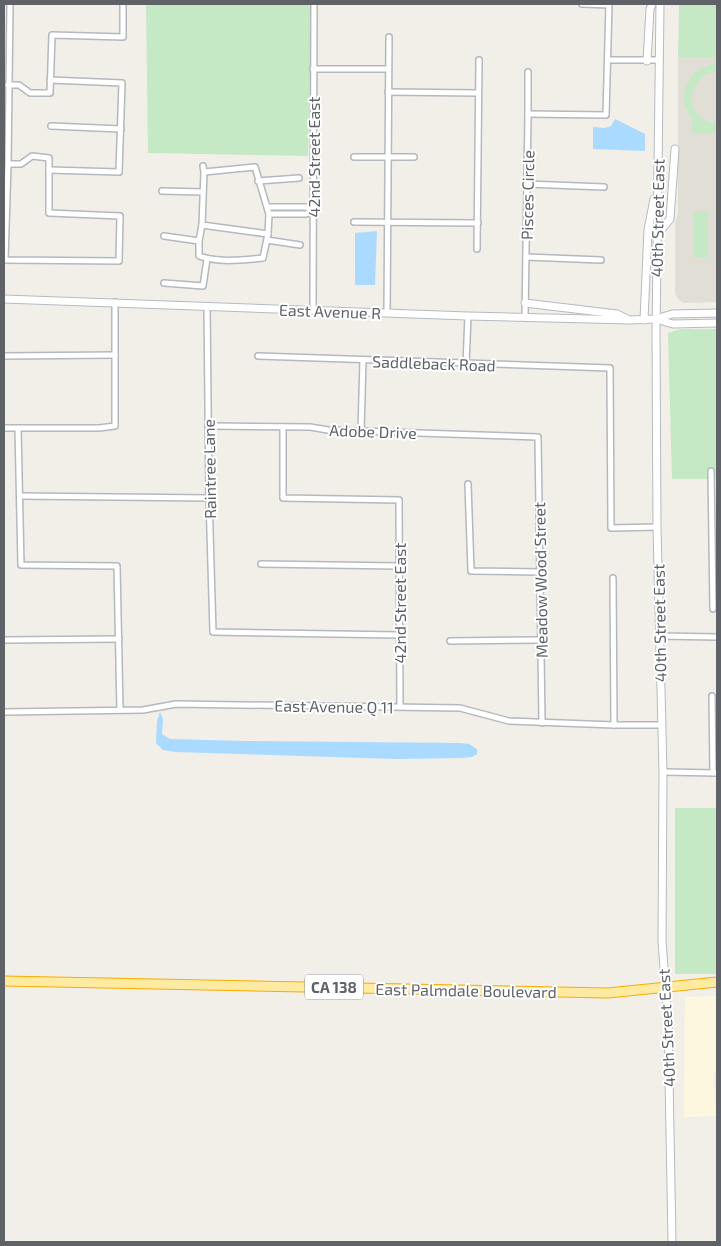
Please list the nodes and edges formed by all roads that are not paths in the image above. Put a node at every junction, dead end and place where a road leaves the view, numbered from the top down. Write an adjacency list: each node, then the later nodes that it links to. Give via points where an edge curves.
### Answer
1 (10, 4): 17 (street)
2 (123, 4): 16 (street, via 123,37 52,35)
3 (314, 4): 13 (street, 42nd Street East)
4 (582, 4): 5 (street)
5 (609, 4): 10 (street)
6 (652, 4): 11 (main road)
7 (660, 4): 12 (main road, 40th Street East)
8 (388, 37): 14 (street)
9 (479, 60): 19 (street)
10 (608, 60): 11 (street); 20 (street, via 606,115)
11 (648, 60): 12 (street)
12 (659, 60): 32 (main road, 40th Street East)
13 (314, 69): 14 (street); 38 (street, 42nd Street East)
14 (388, 69): 18 (street)
15 (528, 72): 20 (street, Pisces Circle)
16 (50, 80): 17 (street, via 50,93 30,93 19,85); 23 (street, via 122,83)
17 (8, 85): 21 (street)
18 (388, 92): 19 (street); 26 (street)
19 (478, 93): 42 (street)
20 (528, 114): 33 (street, Pisces Circle)
21 (6, 124): 28 (street)
22 (50, 126): 23 (street)
23 (121, 129): 29 (street, via 119,172)
24 (675, 149): 44 (main road, via 670,219)
25 (354, 157): 26 (street)
26 (388, 157): 27 (street); 41 (street)
27 (414, 157)
28 (8, 164): 29 (street, via 21,164 32,156 49,158); 29 (street, via 5,260 119,261 120,216 49,213)
29 (49, 170)
30 (299, 178): 31 (street)
31 (258, 181): 36 (street, via 255,166 203,169); 37 (street)
32 (658, 182): 44 (main road, 40th Street East); 65 (main road, via 648,230)
33 (527, 184): 34 (street); 50 (street, Pisces Circle)
34 (604, 187)
35 (162, 191): 36 (street)
36 (203, 192): 43 (street)
37 (268, 207): 38 (street, via 306,207); 39 (street)
38 (313, 211): 39 (street, via 306,214); 58 (street, 42nd Street East)
39 (269, 214): 46 (street)
40 (354, 222): 41 (street)
41 (387, 222): 42 (street); 59 (street)
42 (478, 223): 49 (street)
43 (202, 225): 46 (street); 47 (street)
44 (657, 235): 63 (main road, 40th Street East)
45 (164, 236): 47 (street)
46 (268, 237): 48 (street); 51 (street, via 263,258)
47 (199, 241): 51 (street, via 199,256)
48 (300, 245)
49 (477, 249)
50 (526, 257): 52 (street); 56 (street, Pisces Circle)
51 (207, 259): 53 (street, via 203,286)
52 (601, 260)
53 (164, 283)
54 (4, 299): 55 (main road, East Avenue R)
55 (115, 302): 57 (main road, East Avenue R); 67 (street)
56 (525, 303): 62 (street, Pisces Circle); 64 (main road, via 617,314)
57 (207, 306): 58 (main road, East Avenue R); 72 (street, Raintree Lane)
58 (313, 310): 59 (main road, East Avenue R)
59 (387, 313): 61 (main road, East Avenue R)
60 (717, 313): 63 (main road, East Avenue R, via 672,314)
61 (468, 316): 62 (main road, East Avenue R); 71 (street)
62 (525, 318): 64 (main road, East Avenue R)
63 (656, 319): 65 (main road, East Avenue R); 66 (main road, East Avenue R, via 674,324); 82 (main road, 40th Street East)
64 (630, 320): 65 (main road, East Avenue R)
65 (644, 320)
66 (717, 323)
67 (115, 355): 68 (street); 75 (street, via 115,426)
68 (4, 356)
69 (258, 356): 70 (street, Saddleback Road)
70 (363, 360): 71 (street, Saddleback Road); 76 (street)
71 (466, 364): 82 (street, Saddleback Road, via 610,368 611,528)
72 (208, 426): 73 (street, Adobe Drive); 81 (street, Raintree Lane)
73 (283, 427): 76 (street, Adobe Drive); 85 (street, 42nd Street East, via 283,498 399,500)
74 (4, 428): 75 (street)
75 (18, 428): 80 (street)
76 (361, 431): 77 (street, Adobe Drive)
77 (538, 437): 86 (street, Meadow Wood Street)
78 (711, 471): 83 (street)
79 (468, 484): 86 (street, via 471,571)
80 (20, 496): 81 (street); 92 (street, via 21,566 117,566)
81 (209, 498): 89 (street, Raintree Lane, via 213,632)
82 (657, 527): 90 (main road, 40th Street East)
83 (715, 560): 88 (street)
84 (260, 564): 85 (street)
85 (399, 566): 89 (street, 42nd Street East)
86 (540, 572): 94 (street, Meadow Wood Street)
87 (613, 578): 101 (street)
88 (713, 609)
89 (399, 635): 97 (street, 42nd Street East)
90 (659, 636): 91 (street); 102 (main road, 40th Street East)
91 (717, 637)
92 (119, 639): 93 (street); 98 (street)
93 (4, 640)
94 (541, 640): 95 (street); 100 (street, Meadow Wood Street)
95 (450, 641)
96 (712, 696): 104 (street)
97 (400, 707): 98 (street, East Avenue Q 11, via 176,704); 100 (street, East Avenue Q 11, via 460,708 510,722)
98 (120, 710): 99 (street, East Avenue Q 11)
99 (4, 712)
100 (542, 723): 101 (street, East Avenue Q 11)
101 (614, 725): 102 (street, East Avenue Q 11)
102 (662, 725): 103 (main road, 40th Street East)
103 (663, 772): 104 (street); 107 (main road, 40th Street East)
104 (715, 773)
105 (4, 981): 107 (highway, East Palmdale Boulevard / CA 138, via 608,992)
106 (717, 982): 107 (highway, East Palmdale Boulevard / CA 138)
107 (664, 987): 108 (main road, 40th Street East, via 668,1021)
108 (672, 1242)

